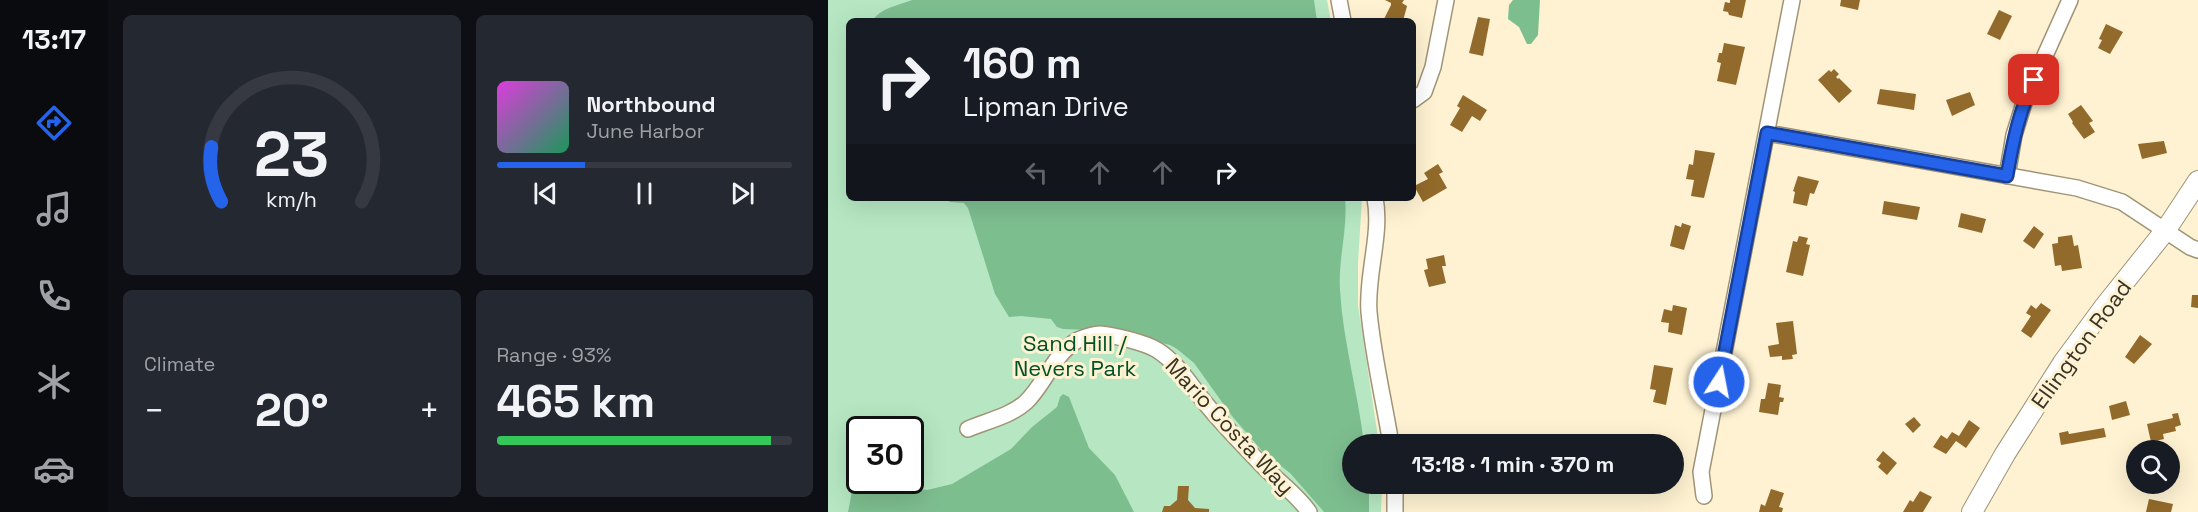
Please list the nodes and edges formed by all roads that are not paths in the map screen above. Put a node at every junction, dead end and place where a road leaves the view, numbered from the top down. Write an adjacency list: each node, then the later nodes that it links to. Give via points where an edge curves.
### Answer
1 (1339, 0): 5 (street)
2 (1446, 0): 6 (street, via 1433,67 1424,92)
3 (1792, 0): 7 (street)
4 (2070, 0): 8 (street, via 2025,99)
5 (1342, 18)
6 (1416, 98)
7 (1767, 133): 8 (street); 16 (street, via 1701,472)
8 (2007, 176): 11 (street, via 2077,188 2122,202)
9 (2198, 181): 11 (main road, Ellington Road)
10 (1375, 201): 14 (street, via 1369,312)
11 (2165, 231): 12 (street); 19 (main road, Ellington Road, via 2063,363)
12 (2198, 250)
13 (968, 429): 17 (street, Mario Costa Way, via 1024,404 1059,356 1076,342 1101,334 1157,350)
14 (1389, 434)
15 (1395, 494): 18 (street)
16 (1704, 496)
17 (1310, 512)
18 (1395, 512)
19 (1972, 512)

